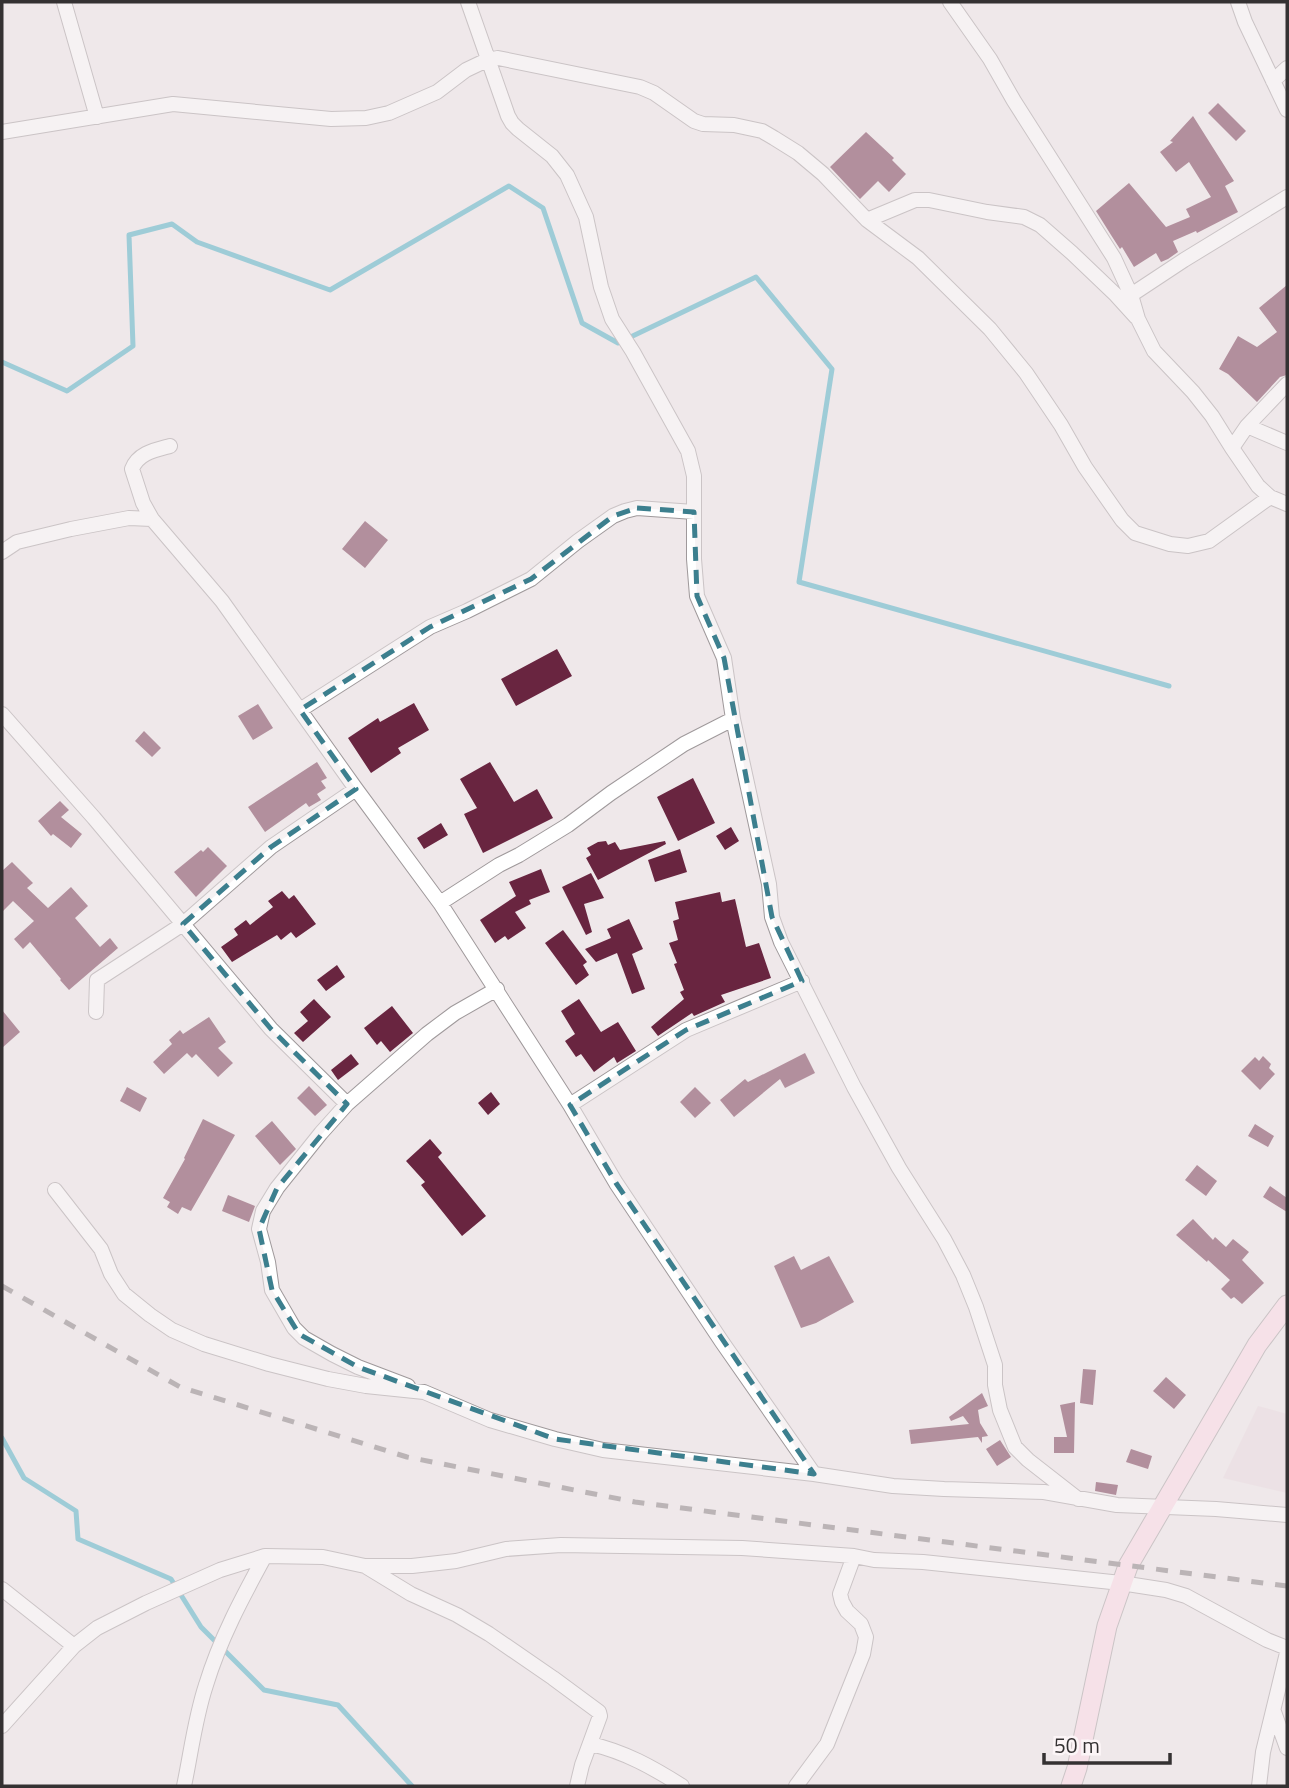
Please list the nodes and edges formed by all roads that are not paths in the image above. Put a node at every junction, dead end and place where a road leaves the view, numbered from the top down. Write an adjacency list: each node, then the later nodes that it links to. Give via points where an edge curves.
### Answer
1 (64, 2): 9 (street)
2 (468, 2): 5 (street)
3 (950, 2): 13 (street, via 1114,258)
4 (1238, 2): 7 (street)
5 (487, 60): 9 (street, via 437,92 366,118 331,119 173,104); 12 (street, via 513,60 640,87 694,121 762,131 815,167); 22 (street, via 512,123 552,156 580,202 612,319 688,451 694,476)
6 (1287, 68): 7 (street)
7 (1273, 81): 8 (street)
8 (1287, 110)
9 (97, 117): 10 (street)
10 (2, 132)
11 (1287, 197): 13 (street)
12 (867, 220): 14 (street, via 915,200 1024,217 1072,253); 20 (street, via 918,258 990,329 1026,373 1085,467 1135,533 1188,546 1209,541)
13 (1131, 295): 14 (street)
14 (1138, 319): 19 (street, via 1154,351 1193,392)
15 (1287, 384): 16 (street)
16 (1247, 426): 17 (street); 19 (street)
17 (1287, 443)
18 (170, 446): 23 (street, via 148,452 132,468)
19 (1232, 448): 20 (street)
20 (1270, 497): 21 (street)
21 (1287, 504)
22 (694, 512): 25 (street, via 637,509 613,516 531,579 429,627); 27 (street, via 698,596 724,659)
23 (152, 519): 24 (street, via 129,518 71,529 17,542); 25 (street, via 222,601)
24 (2, 552)
25 (300, 710): 28 (street)
26 (2, 714): 30 (street)
27 (733, 719): 29 (street, via 684,744 568,825); 31 (street, via 772,917)
28 (356, 789): 29 (street); 30 (street, via 271,847)
29 (440, 903): 32 (street)
30 (183, 925): 33 (street, via 97,980); 34 (street, via 271,1029)
31 (802, 981): 35 (street, via 686,1030); 40 (street, via 860,1098 963,1275 995,1365 1000,1410 1015,1447)
32 (497, 989): 34 (street, via 427,1034); 35 (street)
33 (96, 1012)
34 (347, 1104): 38 (street, via 263,1211 259,1229 272,1290 304,1338 358,1367)
35 (570, 1105): 39 (street, via 616,1183)
36 (55, 1190): 38 (street, via 101,1248 124,1294 172,1330 204,1344 328,1379)
37 (1287, 1306): 41 (street, via 1257,1345)
38 (424, 1392): 39 (street, via 490,1420 603,1450)
39 (814, 1474): 40 (street, via 893,1486 1044,1492)
40 (1078, 1499): 41 (street)
41 (1162, 1507): 42 (street); 46 (street)
42 (1287, 1515)
43 (265, 1556): 45 (street, via 323,1557); 48 (street, via 146,1602); 54 (street, via 234,1613 206,1683)
44 (854, 1556): 45 (street, via 742,1548 561,1545 506,1549 412,1566); 46 (street); 57 (street, via 841,1594 866,1637 863,1654 827,1744)
45 (365, 1566): 52 (street, via 489,1634 591,1705 600,1716)
46 (1121, 1583): 49 (street, via 1186,1596); 58 (street)
47 (2, 1588): 48 (street)
48 (74, 1646): 51 (street)
49 (1287, 1650): 50 (street)
50 (1273, 1712): 53 (street); 59 (street)
51 (2, 1726)
52 (591, 1744): 55 (street); 56 (street, via 653,1767)
53 (1287, 1748)
54 (184, 1786)
55 (577, 1786)
56 (681, 1786)
57 (796, 1786)
58 (1071, 1786)
59 (1259, 1786)

